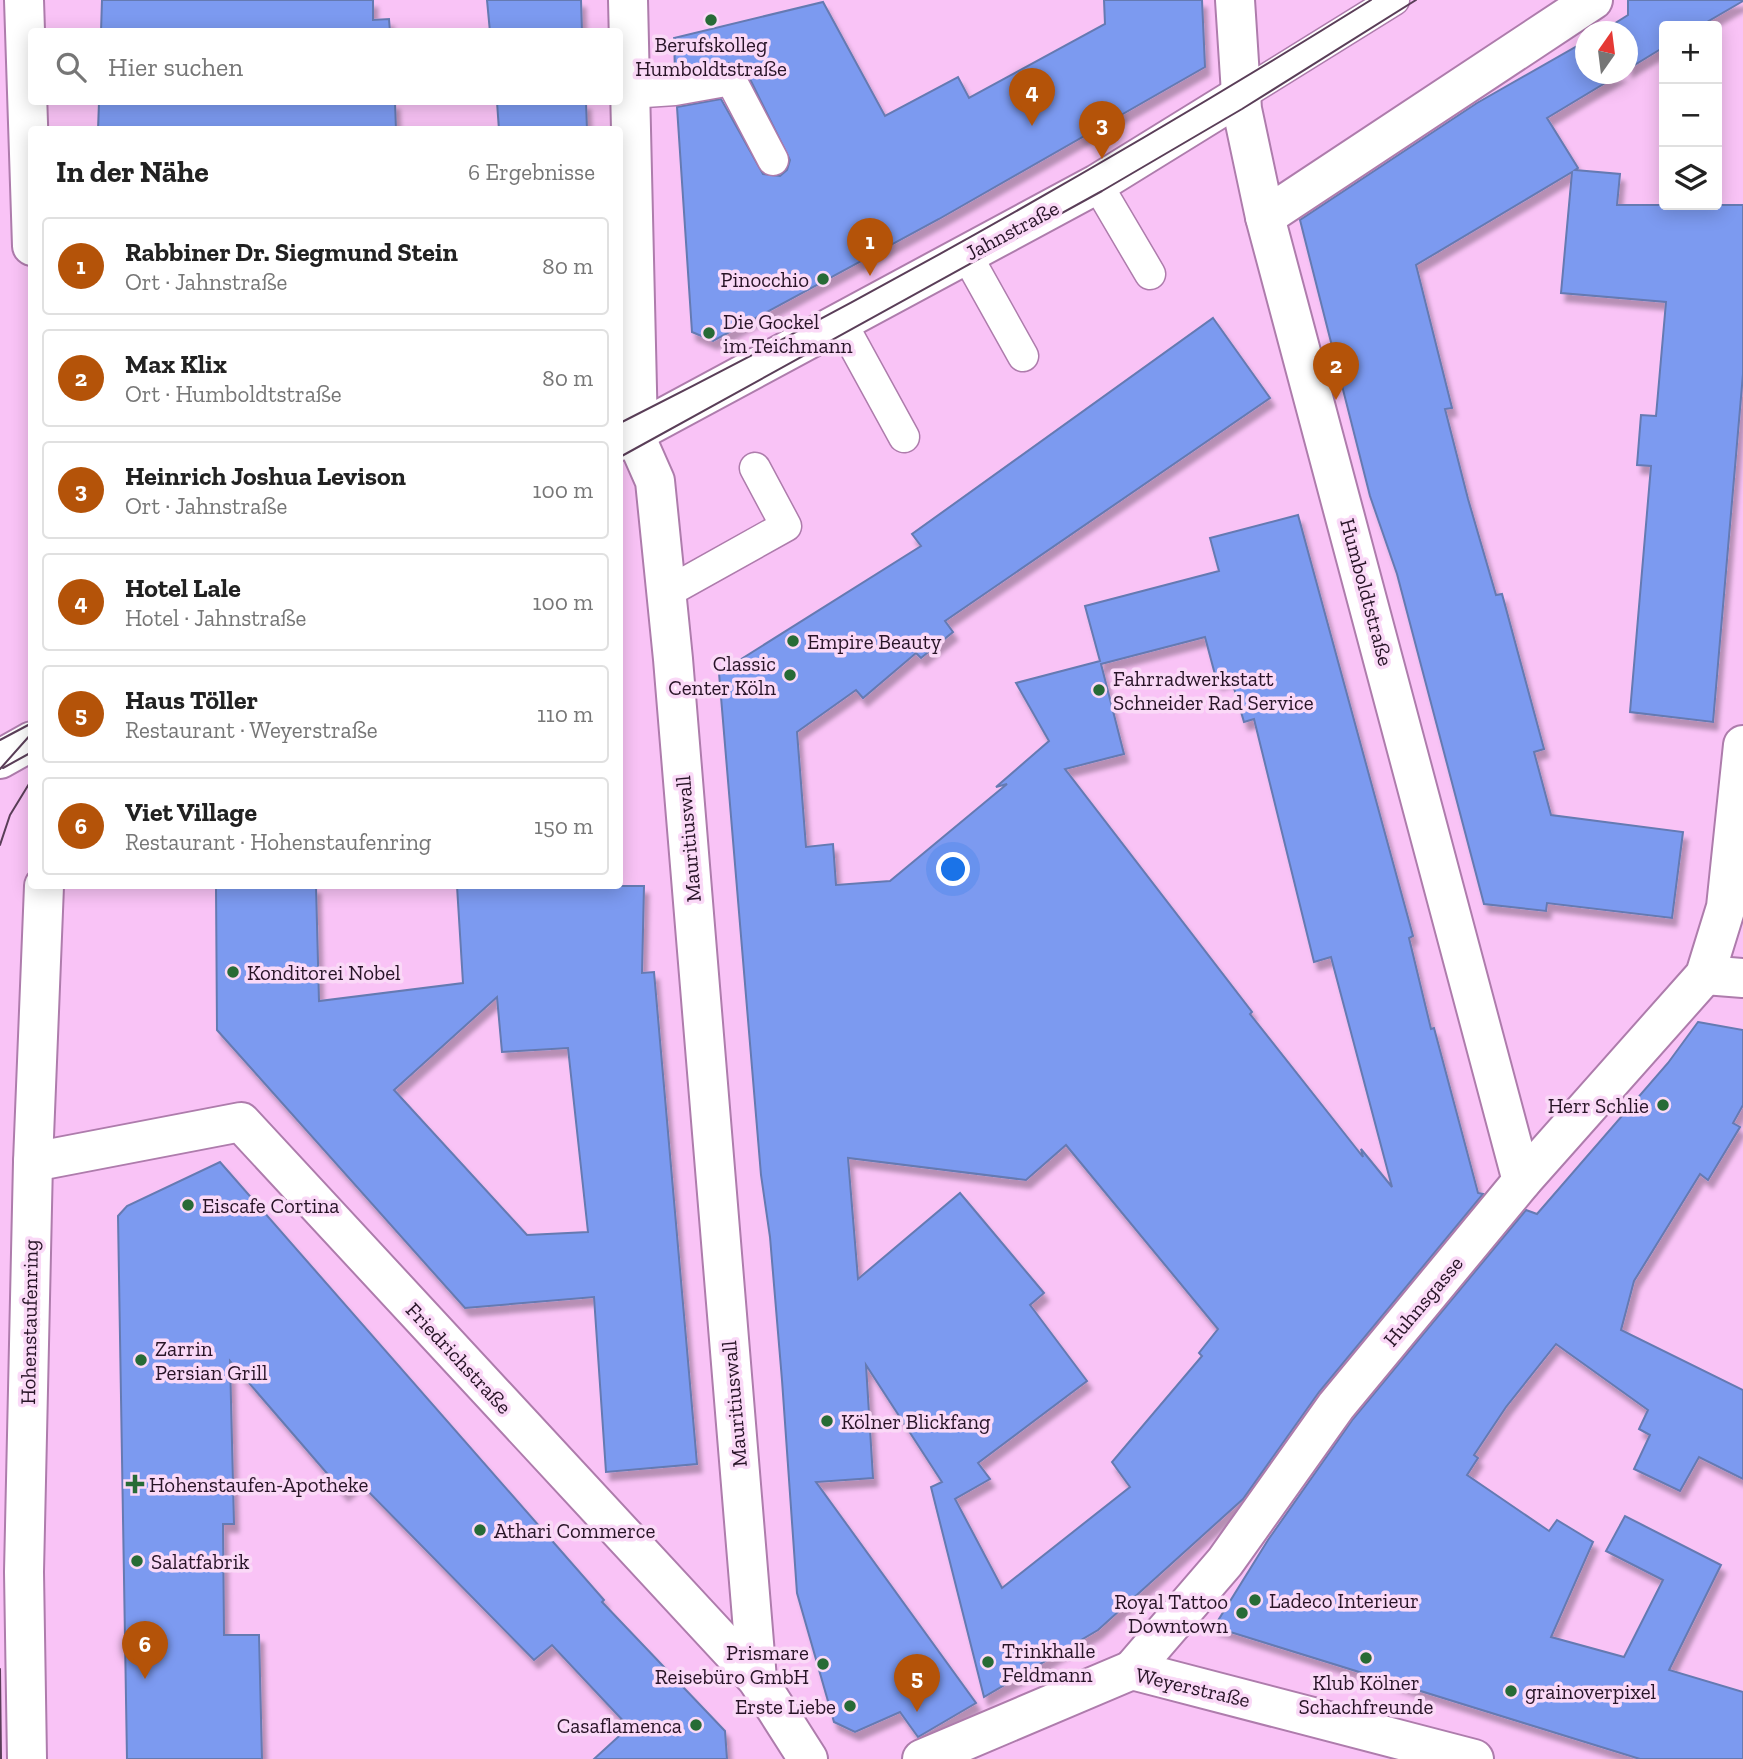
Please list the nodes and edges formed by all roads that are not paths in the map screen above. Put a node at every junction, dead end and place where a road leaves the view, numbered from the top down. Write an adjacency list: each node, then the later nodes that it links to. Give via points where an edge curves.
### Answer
1 (24, 0): 8 (street)
2 (628, 0): 6 (street, Mauritiuswall)
3 (1235, 0): 7 (street, Humboldtstraße)
4 (1394, 0): 7 (lane, Jahnstraße)
5 (1593, 0): 11 (street)
6 (630, 93): 9 (lane, via 731,80); 16 (street, Mauritiuswall)
7 (1241, 95): 10 (street, Jahnstraße); 11 (street, Humboldtstraße)
8 (28, 126)
9 (773, 160)
10 (1097, 184): 12 (street, Jahnstraße); 13 (lane)
11 (1265, 217): 27 (street, Humboldtstraße)
12 (966, 254): 14 (street, Jahnstraße); 15 (lane)
13 (1150, 274)
14 (841, 323): 16 (street, Jahnstraße); 17 (lane)
15 (1023, 356)
16 (629, 436): 19 (street, Mauritiuswall, via 640,447 655,481)
17 (904, 437)
18 (755, 468): 19 (lane, via 786,526)
19 (666, 593): 29 (street, Mauritiuswall)
20 (28, 743): 22 (street)
21 (1743, 745): 24 (street, via 1726,906)
22 (0, 759)
23 (44, 889): 26 (street, Hohenstaufenring)
24 (1705, 975): 25 (street); 27 (street, Huhnsgasse)
25 (1743, 978)
26 (33, 1162): 29 (street, Friedrichstraße, via 240,1122); 30 (street, Hohenstaufenring, via 24,1572)
27 (1522, 1181): 28 (street, Huhnsgasse, via 1336,1406 1225,1562)
28 (1132, 1670): 32 (street, Weyerstraße); 33 (street, Weyerstraße)
29 (757, 1679): 31 (street, Friedrichstraße)
30 (27, 1759)
31 (807, 1759)
32 (922, 1759)
33 (1474, 1759)

